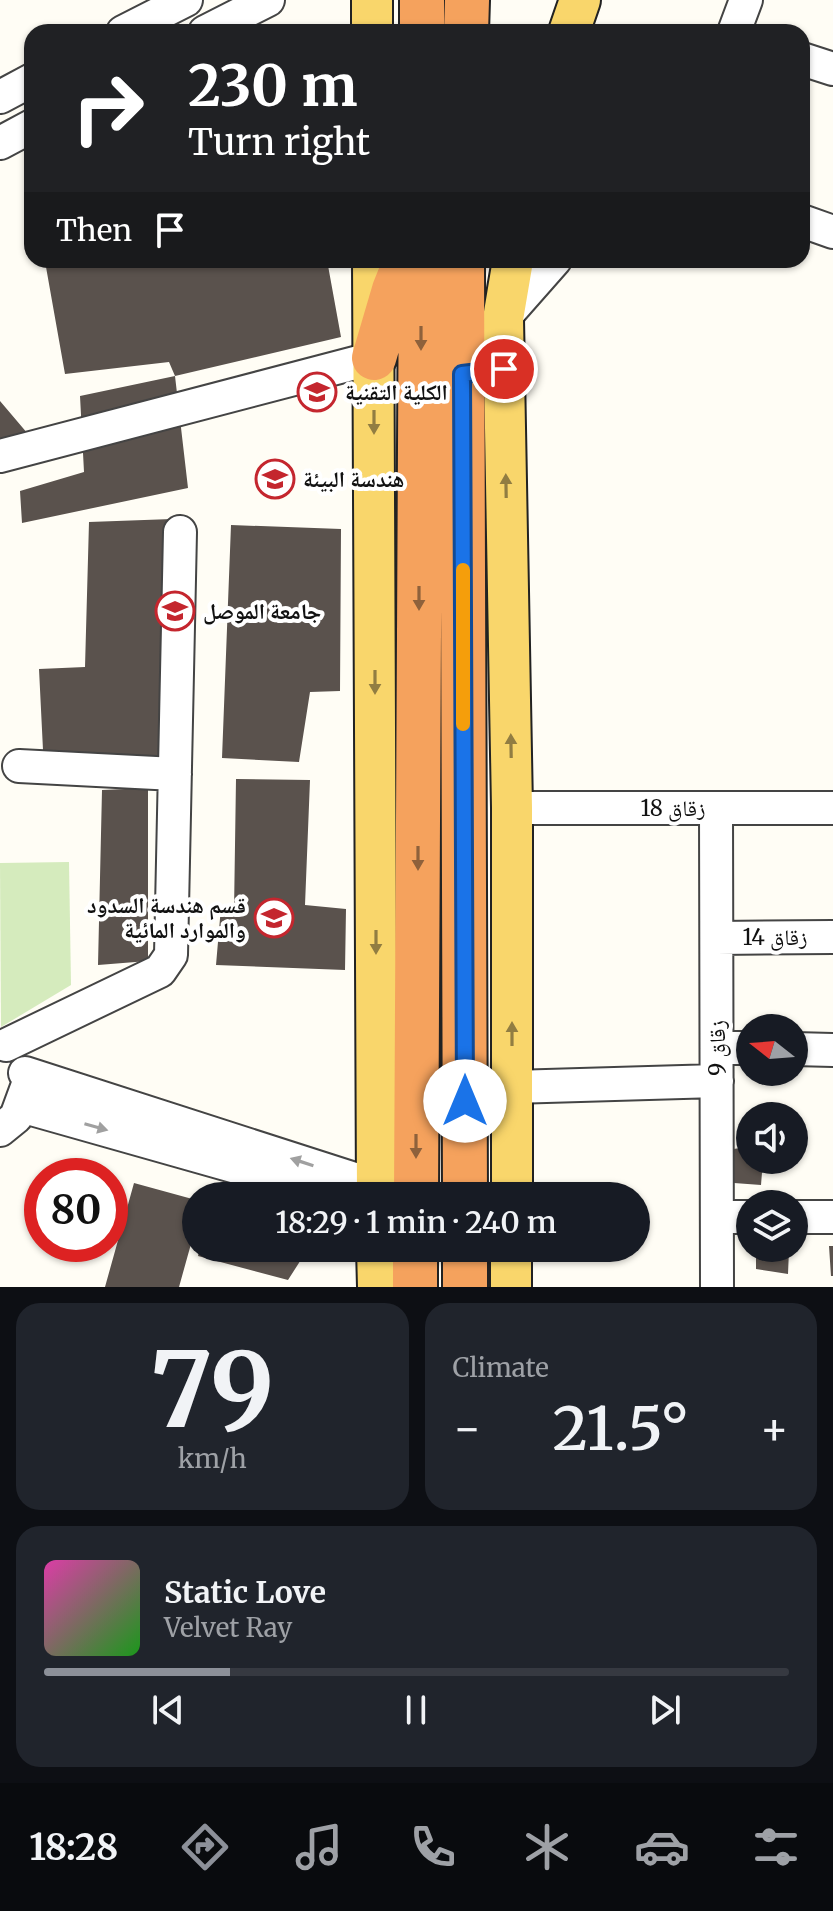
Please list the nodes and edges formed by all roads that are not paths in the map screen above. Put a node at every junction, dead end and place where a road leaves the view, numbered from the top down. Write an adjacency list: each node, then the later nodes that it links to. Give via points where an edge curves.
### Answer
1 (268, 0): 8 (street)
2 (422, 0): 9 (highway)
3 (467, 0): 10 (highway)
4 (580, 0): 11 (main road)
5 (746, 0): 12 (street)
6 (181, 9): 7 (street)
7 (143, 24)
8 (221, 24)
9 (422, 24)
10 (466, 24)
11 (572, 24)
12 (737, 24)
13 (810, 62): 14 (street)
14 (833, 69)
15 (24, 84): 16 (street)
16 (0, 97)
17 (24, 130): 18 (street)
18 (0, 143)
19 (810, 224): 20 (street)
20 (833, 232)
21 (373, 268): 28 (main road)
22 (403, 268): 28 (highway)
23 (421, 268): 53 (highway, one-way to 53)
24 (462, 268): 30 (highway)
25 (512, 268): 27 (main road)
26 (548, 268): 27 (street)
27 (503, 319): 29 (main road)
28 (374, 358): 31 (street); 52 (main road, one-way to 52)
29 (504, 369): 30 (highway); 35 (main road, one-way to 29)
30 (462, 374): 54 (highway)
31 (0, 456)
32 (180, 532): 34 (street)
33 (19, 766): 34 (street)
34 (175, 774): 40 (street, via 171,955 160,971)
35 (512, 808): 36 (street, زقاق 18); 47 (main road, one-way to 35)
36 (716, 808): 37 (street, زقاق 18); 39 (street, زقاق 9)
37 (833, 808)
38 (833, 937): 39 (street, زقاق 14)
39 (717, 938): 41 (street, زقاق 9)
40 (3, 1044): 45 (street, via 18,1057)
41 (717, 1048): 42 (street); 46 (street, زقاق 9)
42 (736, 1048)
43 (808, 1049): 44 (street)
44 (833, 1050)
45 (25, 1073): 48 (street); 51 (street, one-way to 45)
46 (717, 1081): 47 (street); 56 (street, زقاق 9)
47 (512, 1087): 55 (main road)
48 (21, 1106): 49 (street); 50 (street, one-way to 50)
49 (0, 1130)
50 (328, 1182)
51 (342, 1182)
52 (377, 1182)
53 (378, 1182)
54 (465, 1182)
55 (512, 1182)
56 (717, 1217): 57 (street); 70 (street, زقاق 9)
57 (736, 1217)
58 (808, 1217): 59 (street)
59 (833, 1217)
60 (377, 1262): 65 (main road)
61 (415, 1262): 66 (highway)
62 (465, 1262): 67 (highway)
63 (518, 1262): 68 (main road)
64 (524, 1262): 69 (street)
65 (378, 1287)
66 (415, 1287)
67 (465, 1287)
68 (511, 1287)
69 (529, 1287)
70 (717, 1287)

